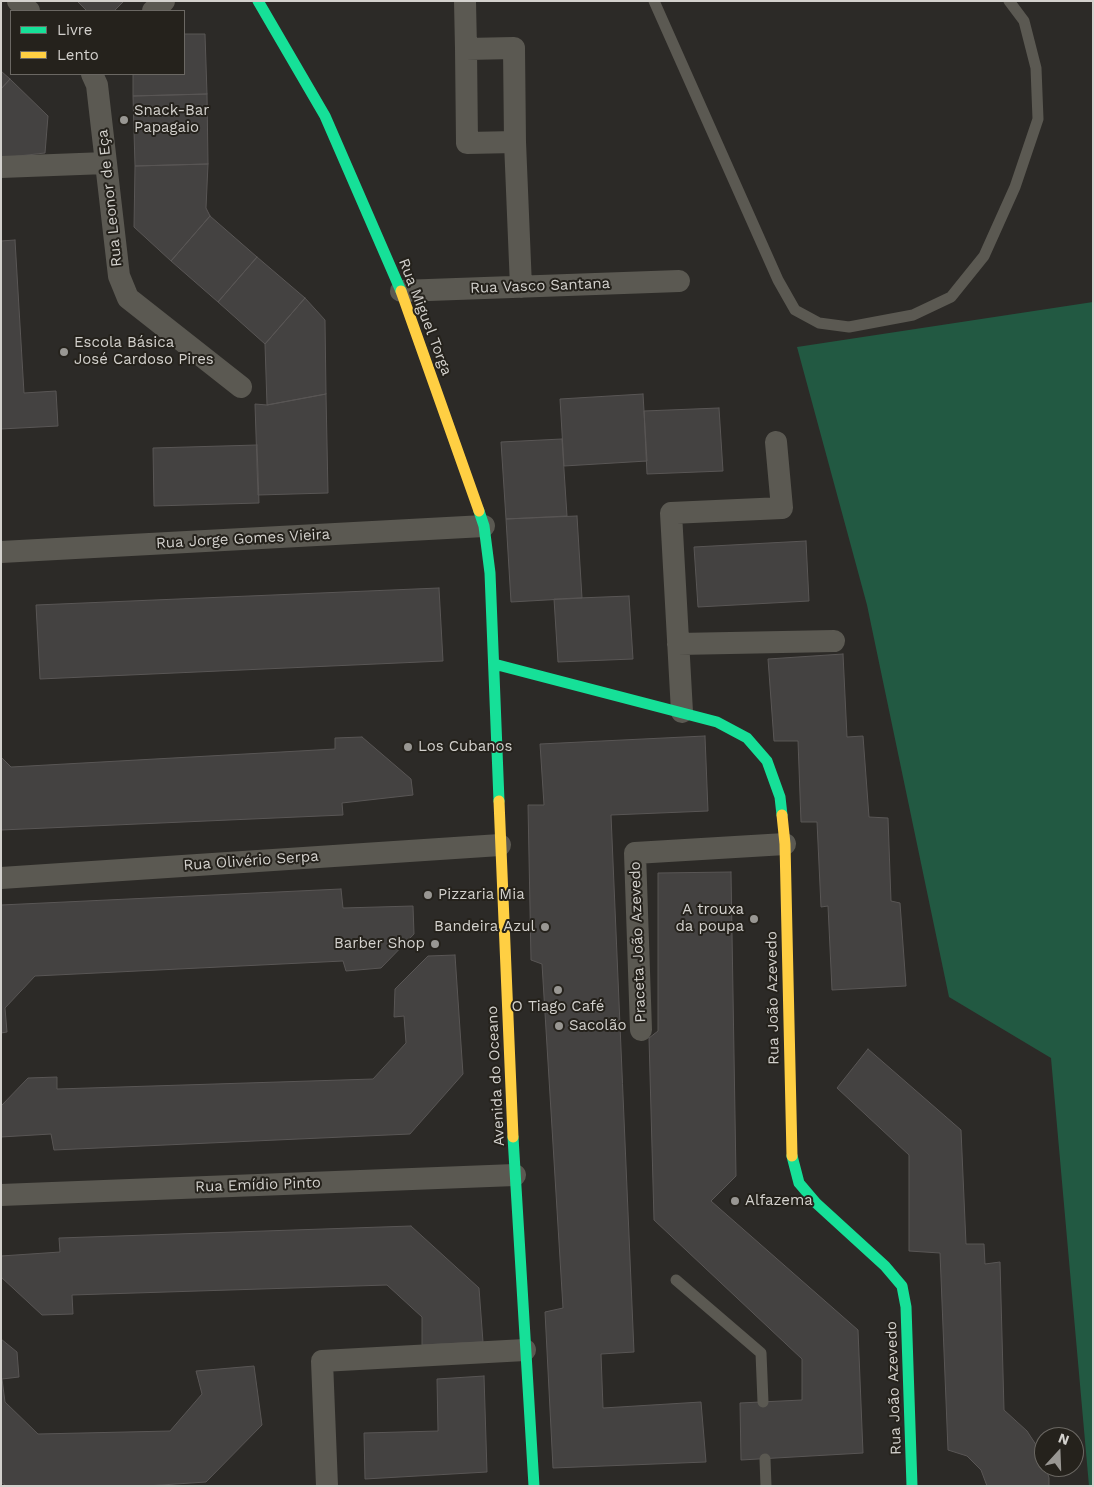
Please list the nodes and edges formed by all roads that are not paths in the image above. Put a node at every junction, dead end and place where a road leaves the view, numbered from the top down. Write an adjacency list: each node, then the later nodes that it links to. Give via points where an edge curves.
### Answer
1 (18, 1): 7 (street)
2 (164, 1): 8 (street)
3 (258, 1): 16 (street, Rua Miguel Torga, via 325,116)
4 (465, 1): 9 (street)
5 (654, 1): 6 (lane, via 778,280 795,310 819,323 849,327 913,315 950,297 984,256 1015,187 1038,119 1036,68 1024,21)
6 (1009, 1)
7 (28, 10)
8 (154, 10)
9 (466, 48): 11 (street, via 514,48); 11 (street, via 467,143)
10 (93, 75): 12 (street, Rua Leonor de Eça, via 98,85)
11 (515, 142): 15 (street)
12 (106, 163): 13 (street); 17 (street, Rua Leonor de Eça, via 118,276 128,298)
13 (1, 167)
14 (679, 281): 15 (street, Rua Vasco Santana)
15 (521, 287): 16 (street, Rua Vasco Santana)
16 (401, 291): 19 (street, Rua Miguel Torga)
17 (241, 387)
18 (776, 442): 22 (street, via 782,508 671,513)
19 (484, 526): 20 (street, Rua Jorge Gomes Vieira); 23 (street, Rua Miguel Torga, via 490,573)
20 (1, 552)
21 (834, 641): 22 (street)
22 (678, 644): 24 (street)
23 (494, 664): 24 (street, Rua João Azevedo); 26 (street, Avenida do Oceano)
24 (682, 712): 25 (street, Rua João Azevedo, via 717,722 746,738 767,761 780,797)
25 (785, 844): 28 (street, Praceta João Azevedo, via 635,853); 38 (street, Rua João Azevedo, via 792,1162 799,1183 816,1203 885,1266 902,1286 906,1308)
26 (500, 845): 27 (street, Rua Olivério Serpa); 29 (street, Avenida do Oceano)
27 (1, 878)
28 (641, 1030)
29 (515, 1175): 30 (street, Rua Emídio Pinto); 32 (street, Avenida do Oceano)
30 (1, 1195)
31 (676, 1280): 33 (lane, via 762,1353)
32 (525, 1350): 35 (street, via 322,1361); 36 (street, Avenida do Oceano)
33 (763, 1402)
34 (765, 1459): 37 (lane)
35 (327, 1486)
36 (534, 1486)
37 (766, 1486)
38 (912, 1486)

